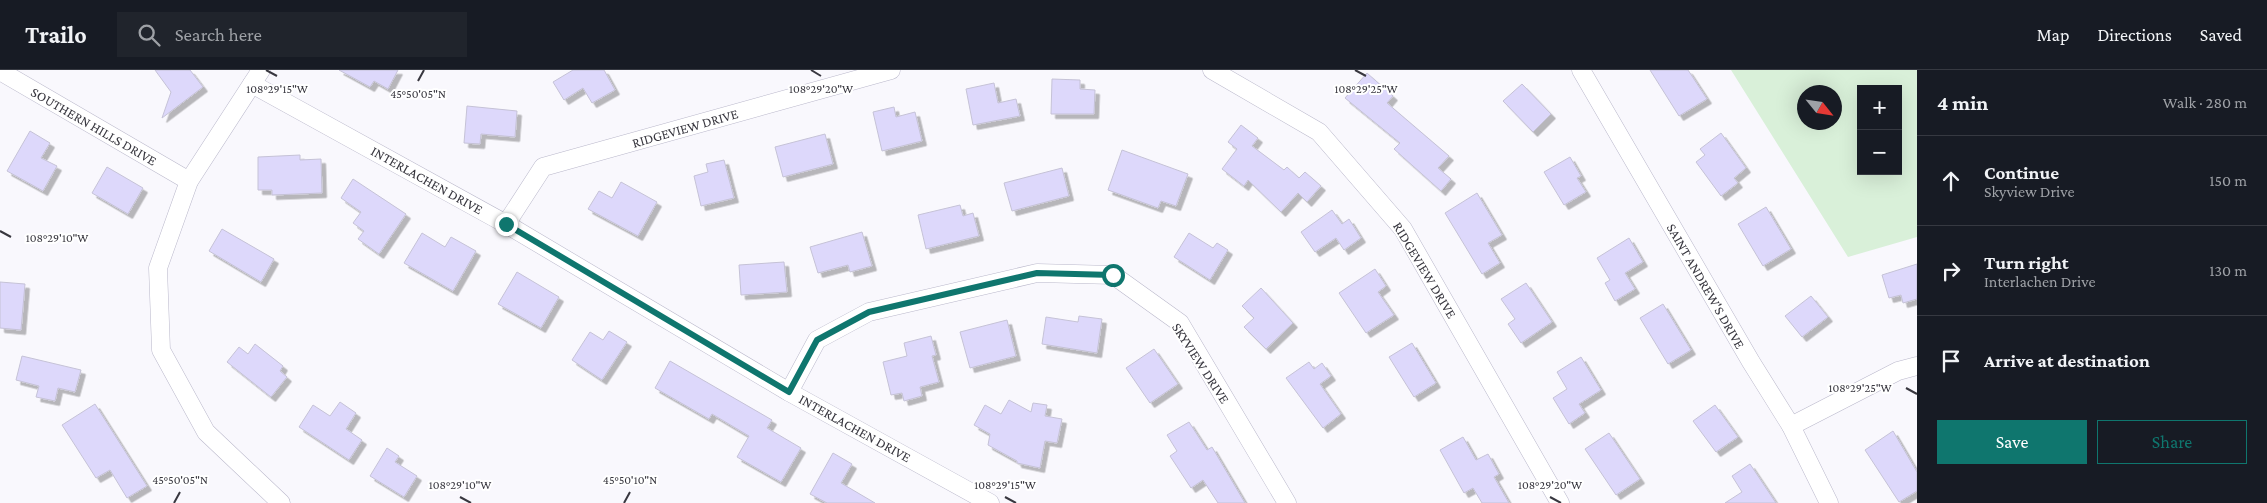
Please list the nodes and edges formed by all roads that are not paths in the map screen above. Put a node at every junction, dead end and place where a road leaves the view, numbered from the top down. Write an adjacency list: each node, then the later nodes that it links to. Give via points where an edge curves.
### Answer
1 (891, 70): 7 (street, RIDGEVIEW DRIVE, via 543,167)
2 (1212, 70): 14 (street, RIDGEVIEW DRIVE, via 1319,132 1403,229)
3 (1581, 70): 10 (street, SAINT ANDREW'S DRIVE)
4 (0, 71): 6 (street, SOUTHERN HILLS DRIVE)
5 (256, 77): 6 (street); 7 (street, INTERLACHEN DRIVE)
6 (189, 181): 11 (street, via 158,268 162,350 206,432)
7 (506, 224): 9 (street, INTERLACHEN DRIVE)
8 (1917, 366): 10 (street, via 1898,371)
9 (789, 392): 12 (street, INTERLACHEN DRIVE); 13 (street, SKYVIEW DRIVE, via 817,340 869,312 1037,273 1113,275 1180,323)
10 (1791, 426): 15 (street, SAINT ANDREW'S DRIVE)
11 (282, 503)
12 (990, 503)
13 (1287, 503)
14 (1560, 503)
15 (1829, 503)

